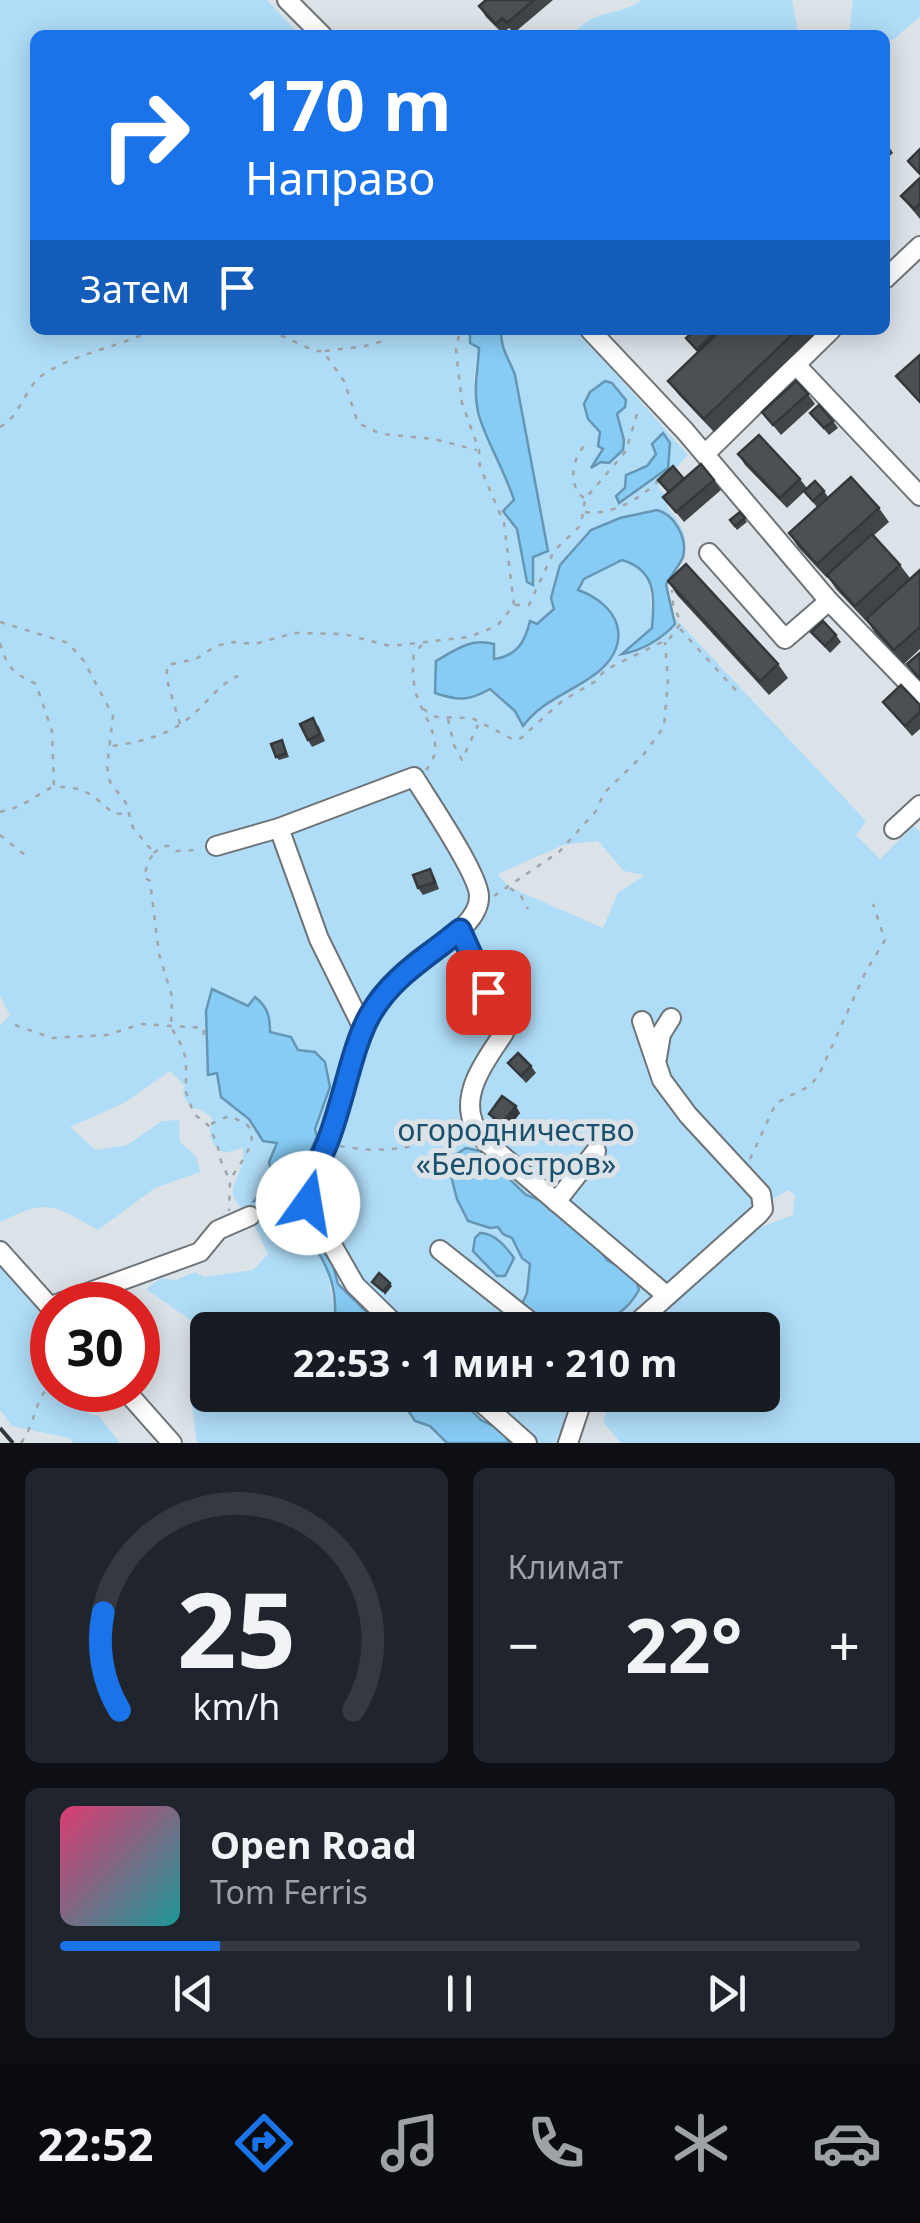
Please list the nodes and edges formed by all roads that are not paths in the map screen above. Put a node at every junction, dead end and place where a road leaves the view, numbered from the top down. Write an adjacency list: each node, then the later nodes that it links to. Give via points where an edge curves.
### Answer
1 (287, 0): 2 (street)
2 (317, 30)
3 (920, 246): 4 (street)
4 (890, 274)
5 (595, 335): 8 (street)
6 (826, 335): 7 (street)
7 (796, 365): 8 (street); 9 (street)
8 (705, 454): 11 (street)
9 (920, 496)
10 (709, 553): 11 (street, via 785,639)
11 (829, 601): 12 (street)
12 (920, 695)
13 (920, 805): 15 (street)
14 (279, 828): 16 (street); 17 (street, via 414,777 480,894); 20 (street, via 319,939)
15 (894, 829)
16 (216, 846)
17 (460, 930): 20 (street, via 391,985); 23 (street, via 504,1033 470,1094 472,1121)
18 (671, 1018): 21 (street)
19 (642, 1021): 21 (street)
20 (364, 1030): 30 (street, via 325,1145 299,1186 355,1286)
21 (656, 1064): 29 (street, via 688,1115 761,1194 763,1209)
22 (596, 1151): 23 (street)
23 (556, 1202): 29 (street)
24 (241, 1220): 27 (street, via 218,1230 200,1252)
25 (440, 1250): 31 (street)
26 (0, 1251): 28 (street)
27 (119, 1282)
28 (30, 1283)
29 (666, 1295): 32 (street)
30 (382, 1312)
31 (518, 1312)
32 (648, 1312)
33 (145, 1412): 36 (street)
34 (492, 1412): 37 (street)
35 (578, 1412): 38 (street)
36 (172, 1443)
37 (526, 1443)
38 (568, 1443)

